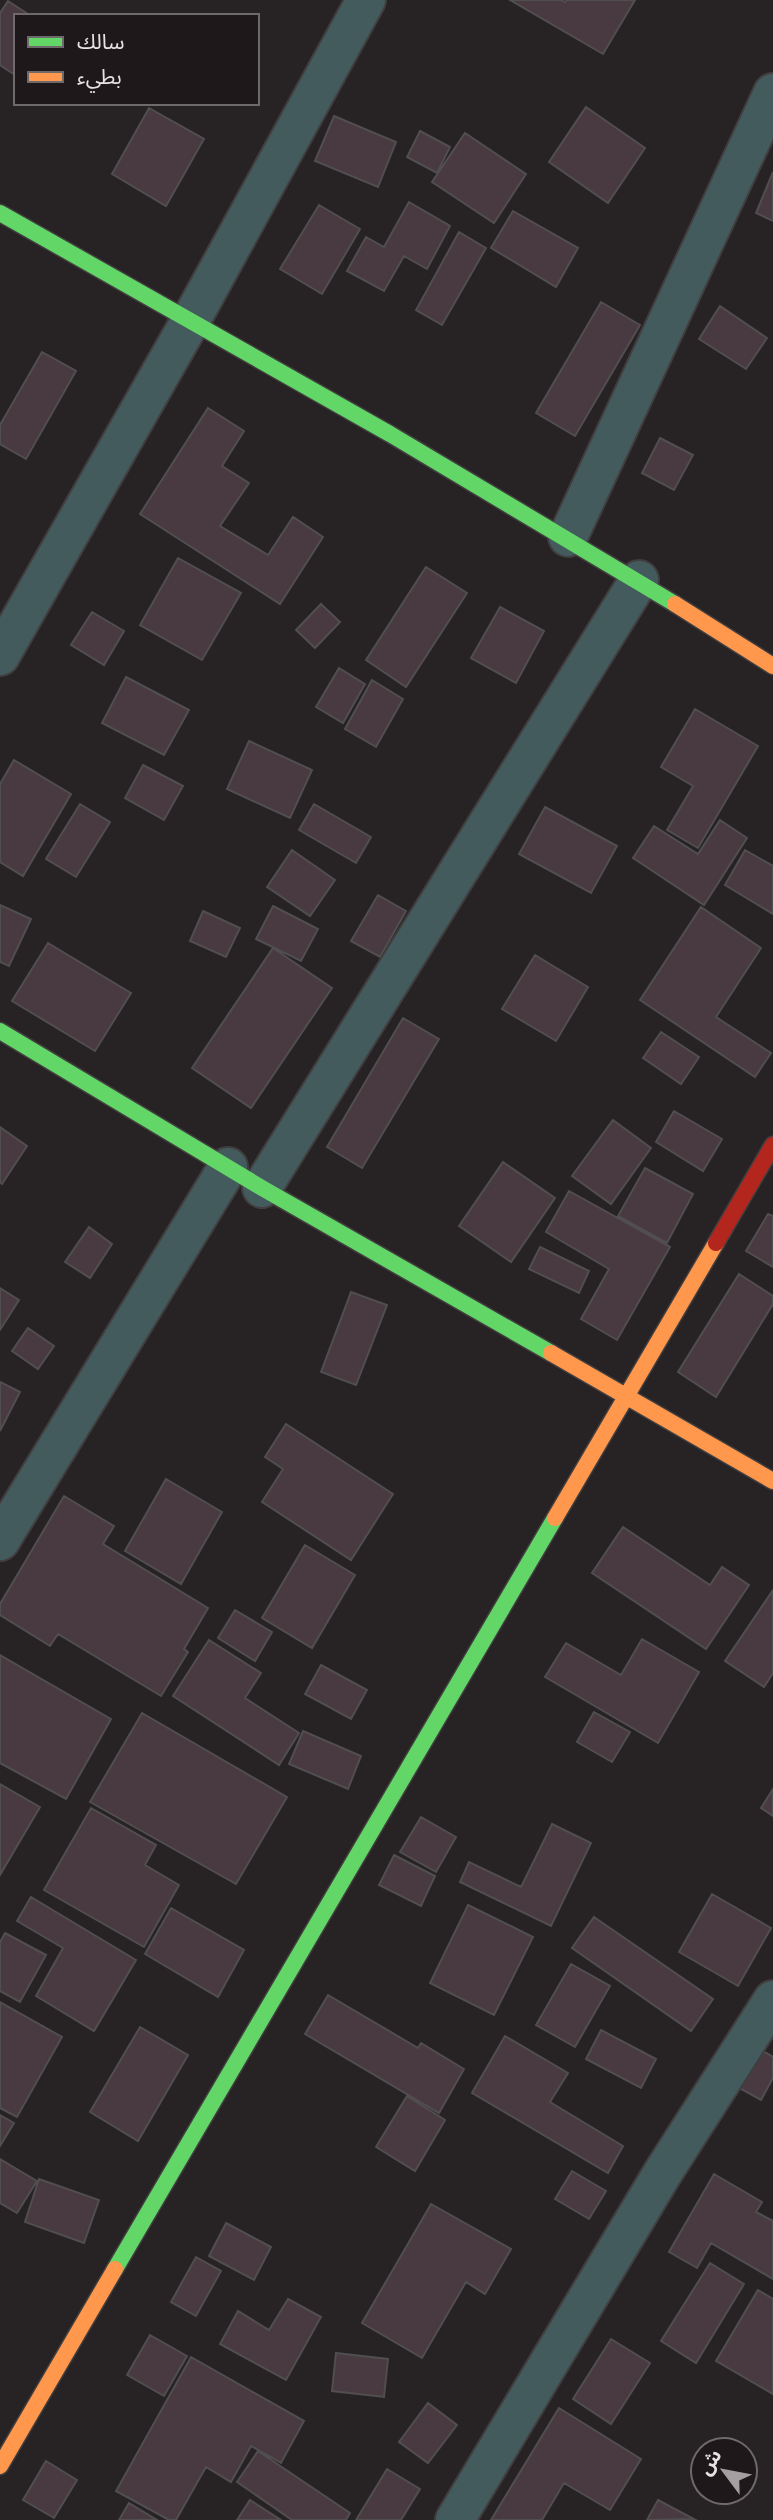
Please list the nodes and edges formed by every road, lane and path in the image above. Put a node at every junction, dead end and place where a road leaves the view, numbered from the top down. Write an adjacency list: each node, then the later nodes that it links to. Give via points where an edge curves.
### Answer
1 (366, 0): 4 (street)
2 (773, 93): 5 (street)
3 (0, 213): 4 (street)
4 (191, 320): 5 (street); 7 (street)
5 (568, 537): 6 (street)
6 (639, 580): 8 (street); 12 (street)
7 (0, 656)
8 (773, 666)
9 (0, 1031): 11 (street)
10 (773, 1145): 13 (street)
11 (228, 1167): 12 (street); 15 (street)
12 (262, 1188): 13 (street)
13 (625, 1397): 14 (street); 17 (street)
14 (773, 1481)
15 (0, 1541)
16 (773, 2000): 18 (street, via 662,2174)
17 (0, 2466)
18 (455, 2520)

